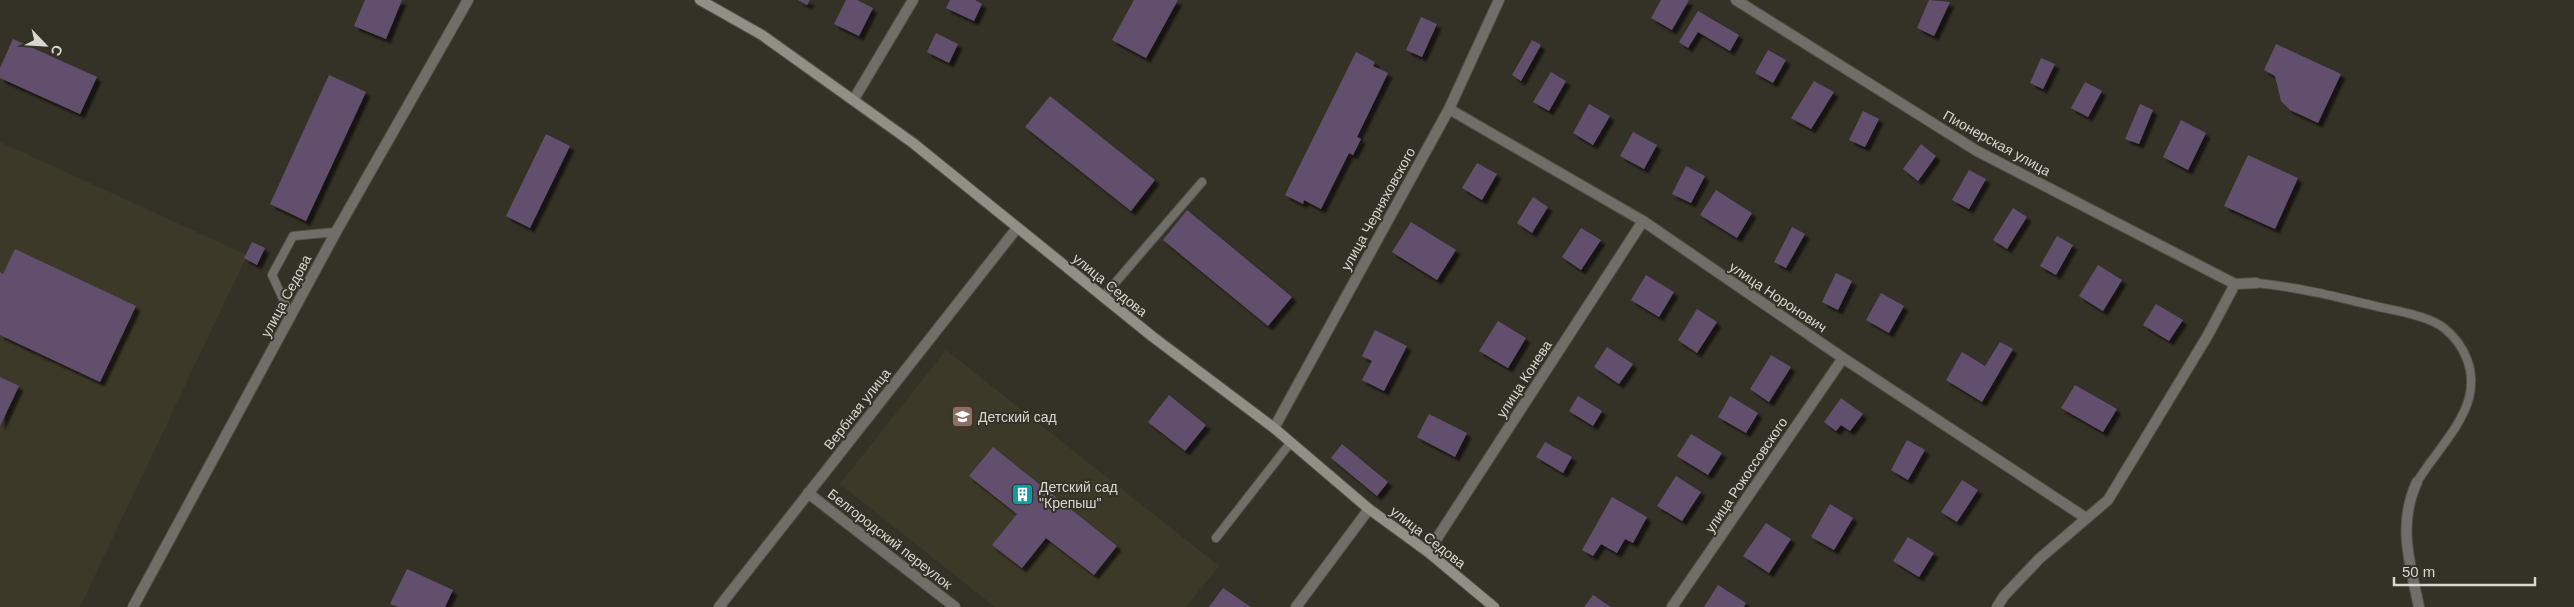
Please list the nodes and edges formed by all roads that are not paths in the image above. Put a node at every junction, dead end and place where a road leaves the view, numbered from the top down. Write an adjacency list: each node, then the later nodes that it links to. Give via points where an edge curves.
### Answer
1 (468, 0): 11 (street, улица Седова)
2 (700, 0): 6 (street, улица Седова, via 762,35)
3 (913, 0): 6 (street)
4 (1499, 0): 7 (street, улица Черняховского)
5 (1736, 0): 13 (street, Пионерская улица, via 1977,151)
6 (854, 99): 10 (street, улица Седова)
7 (1449, 108): 9 (street, улица Норонович); 17 (street, улица Черняховского)
8 (1202, 182): 14 (lane)
9 (1643, 221): 16 (street, улица Норонович); 24 (street, улица Конева)
10 (1017, 228): 14 (street, улица Седова); 20 (street, Вербная улица)
11 (336, 232): 15 (street, улица Седова); 15 (lane, via 293,236 272,275)
12 (2256, 283): 13 (street, Пионерская улица); 19 (lane, via 2286,285 2411,314 2443,327 2463,347 2472,376 2469,400)
13 (2235, 284): 22 (street, via 2208,335 2108,500)
14 (1103, 297): 17 (street, улица Седова)
15 (291, 316): 25 (street, улица Седова)
16 (1843, 358): 22 (street, улица Норонович); 30 (street, улица Рокоссовского)
17 (1274, 428): 18 (street, улица Седова)
18 (1291, 442): 21 (street, улица Седова); 23 (lane)
19 (2417, 482): 32 (street, via 2408,500 2405,524)
20 (808, 493): 26 (street, Вербная улица); 27 (street, Белгородский переулок)
21 (1370, 510): 24 (street, улица Седова); 28 (street)
22 (2086, 518): 31 (street, via 2039,559)
23 (1216, 538)
24 (1428, 552): 29 (street, улица Седова)
25 (133, 607)
26 (719, 607)
27 (955, 607)
28 (1296, 607)
29 (1494, 607)
30 (1672, 607)
31 (1997, 607)
32 (2419, 607)

